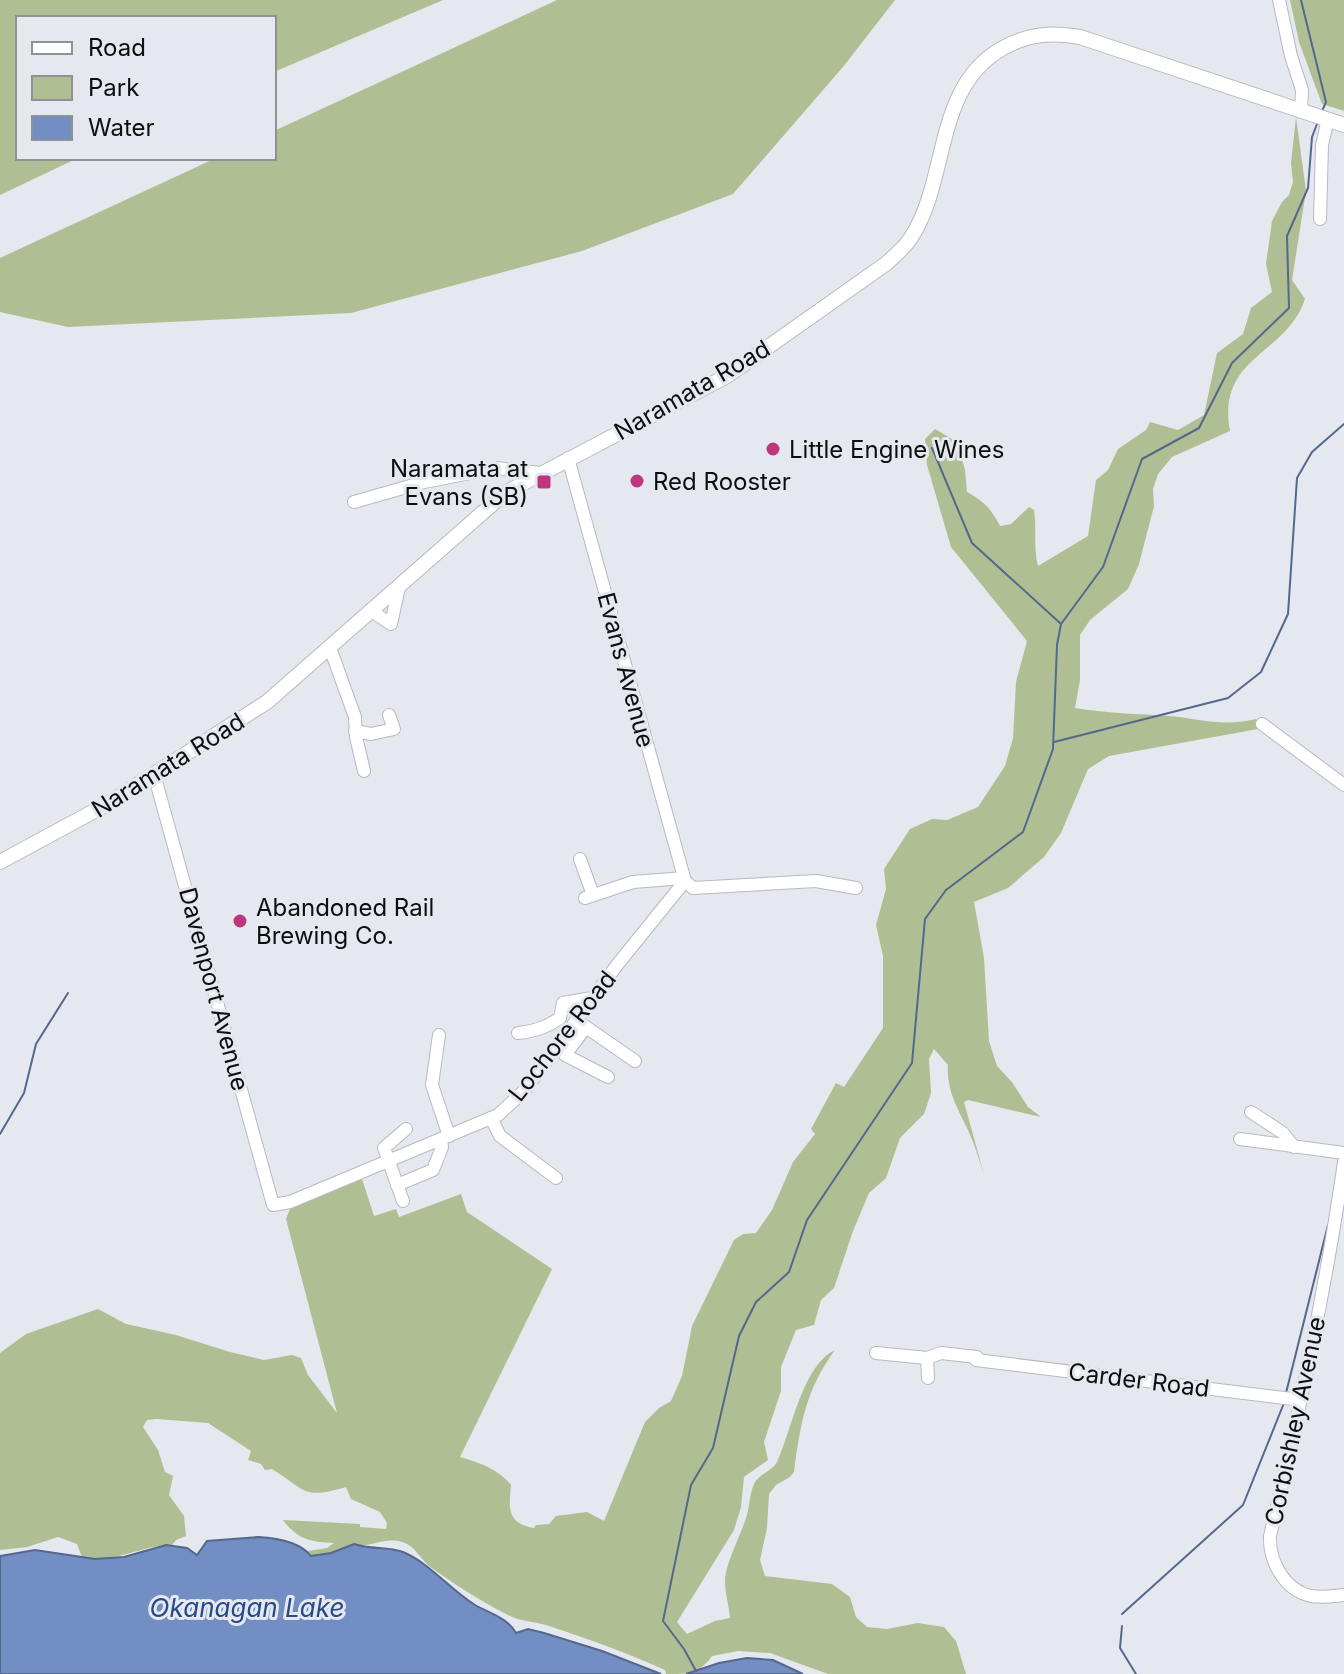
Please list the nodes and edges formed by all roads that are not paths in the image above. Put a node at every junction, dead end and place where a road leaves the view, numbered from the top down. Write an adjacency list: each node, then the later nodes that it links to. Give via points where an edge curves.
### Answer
1 (1279, 0): 2 (street, via 1302,90)
2 (1301, 110): 3 (main road, Naramata Road); 6 (main road, Naramata Road, via 1080,37 1052,33 1014,42 980,65 961,92 923,214 902,250 743,366)
3 (1328, 119): 4 (main road, Naramata Road); 5 (street)
4 (1344, 125)
5 (1320, 219)
6 (568, 458): 7 (main road, Naramata Road); 20 (street, Evans Avenue)
7 (540, 473): 8 (street, via 496,468); 9 (main road, Naramata Road, via 505,493)
8 (354, 502)
9 (399, 587): 10 (main road, Naramata Road); 10 (street, via 391,624)
10 (371, 611): 11 (main road, Naramata Road)
11 (330, 648): 14 (street, via 355,717); 16 (main road, Naramata Road, via 267,702)
12 (389, 715): 14 (street, via 394,729)
13 (1262, 724): 17 (street)
14 (355, 731): 15 (street)
15 (364, 771)
16 (154, 774): 19 (main road, Naramata Road); 40 (street, Davenport Avenue)
17 (1344, 785)
18 (580, 859): 20 (street, via 589,896 633,882)
19 (0, 862)
20 (684, 879): 21 (street, via 693,888 816,881); 22 (street, Lochore Road)
21 (856, 888)
22 (592, 998): 23 (street, Lochore Road); 24 (street, via 563,1003 560,1018 549,1026)
23 (581, 1024): 26 (street); 27 (street, via 565,1055); 29 (street, Lochore Road, via 524,1091)
24 (518, 1033)
25 (439, 1035): 31 (street, via 432,1085)
26 (635, 1061)
27 (608, 1077)
28 (1251, 1112): 33 (street)
29 (491, 1118): 31 (street, Lochore Road); 37 (street, via 500,1136)
30 (406, 1129): 35 (street, via 384,1148)
31 (445, 1137): 35 (street, Lochore Road); 38 (street, via 433,1170)
32 (1240, 1139): 33 (street)
33 (1294, 1147): 34 (street)
34 (1344, 1153)
35 (388, 1161): 38 (street); 40 (street, Lochore Road)
36 (1344, 1162): 44 (street, Corbishley Avenue)
37 (556, 1178)
38 (397, 1185): 39 (street)
39 (403, 1201)
40 (273, 1205)
41 (876, 1353): 42 (street, Carder Road)
42 (927, 1358): 43 (street); 44 (street, Carder Road, via 941,1353)
43 (928, 1378)
44 (1301, 1400): 45 (street, Corbishley Avenue, via 1270,1536 1272,1558 1286,1581 1299,1590 1313,1596)
45 (1344, 1595)

